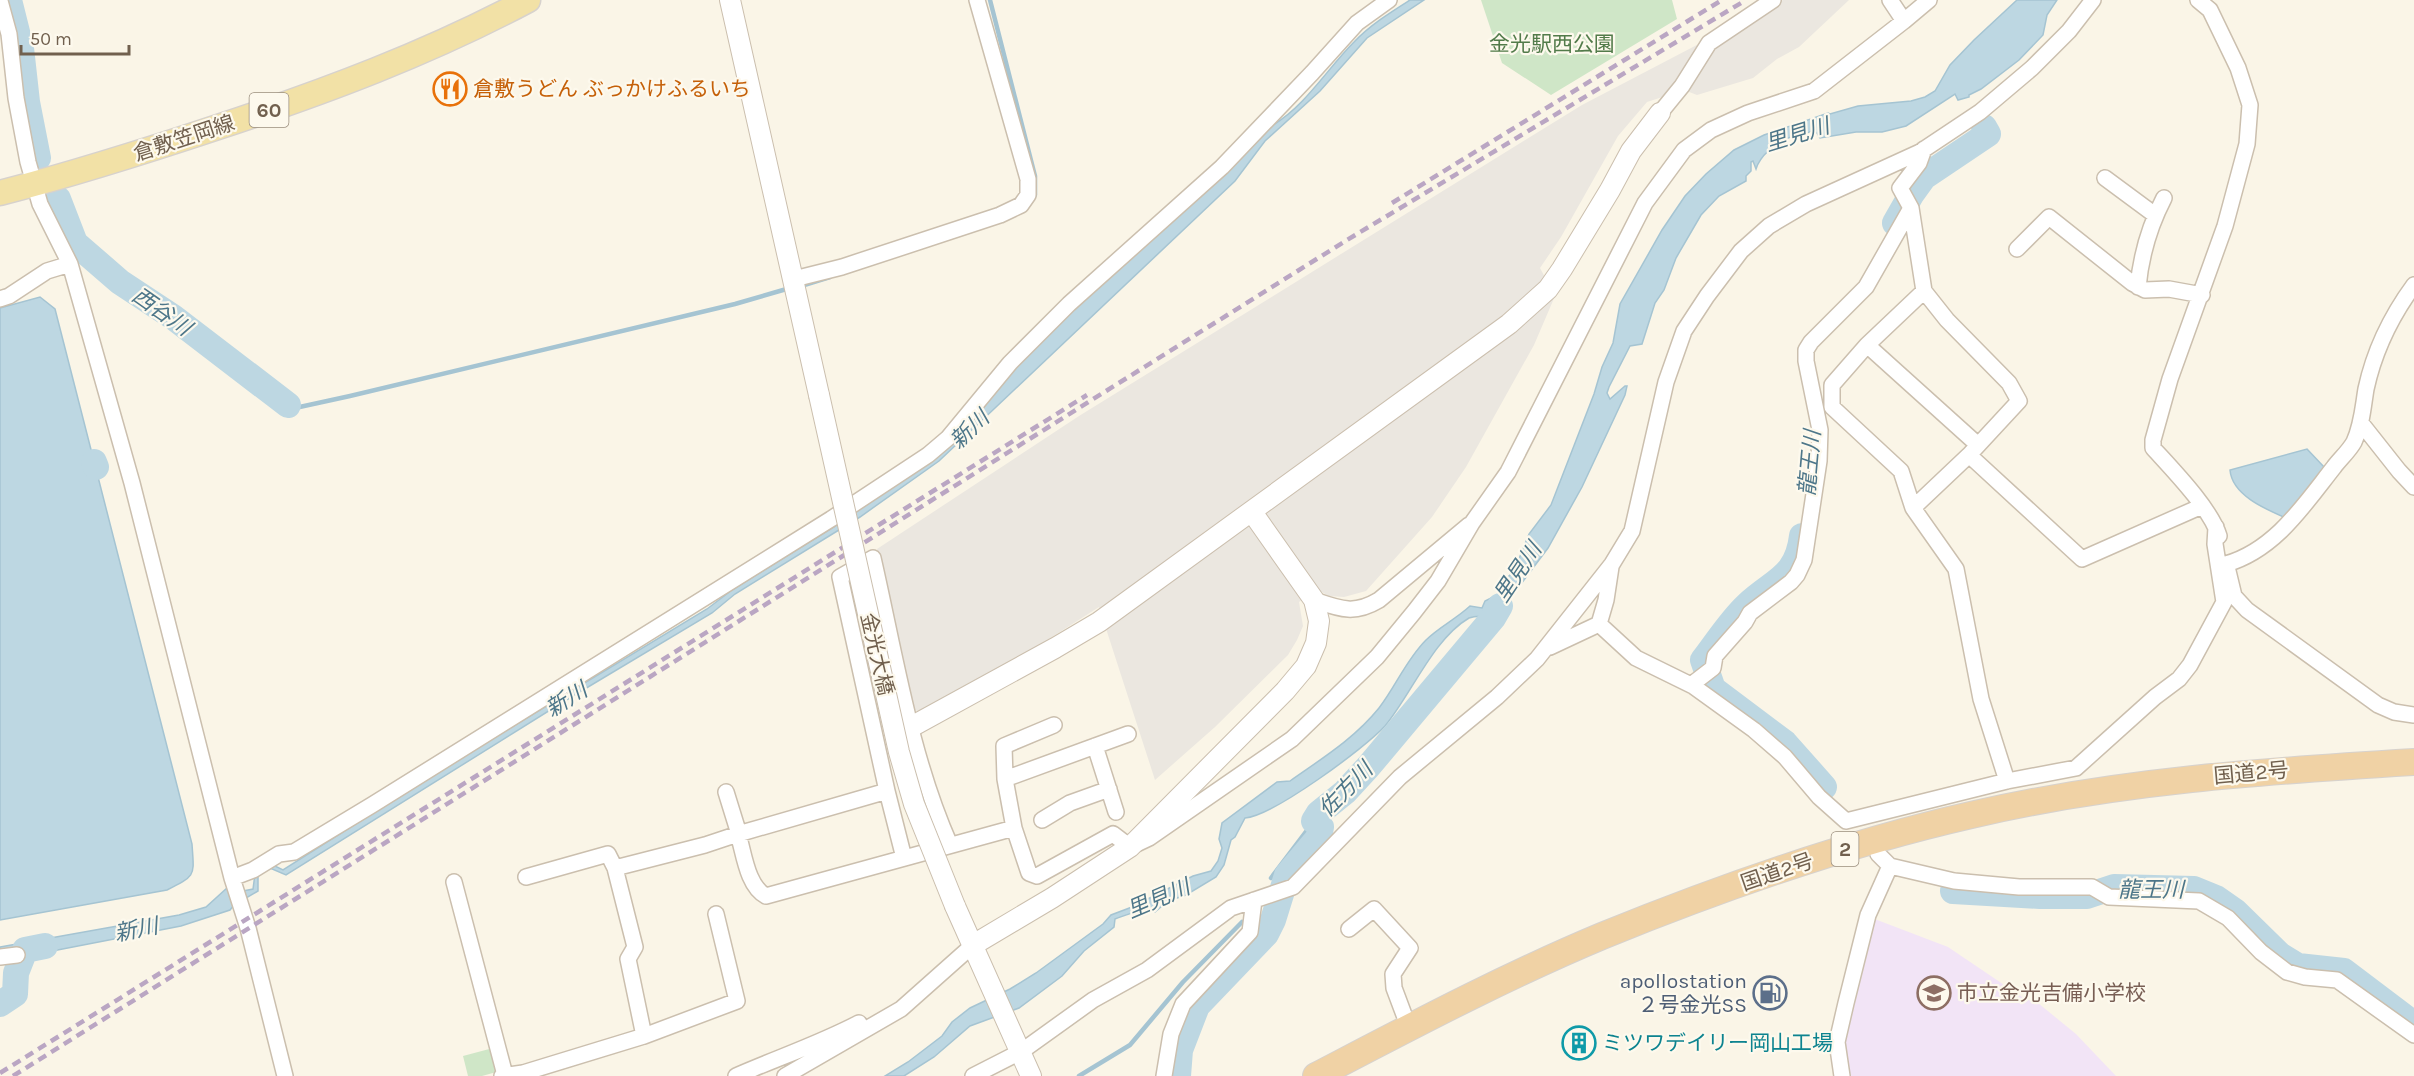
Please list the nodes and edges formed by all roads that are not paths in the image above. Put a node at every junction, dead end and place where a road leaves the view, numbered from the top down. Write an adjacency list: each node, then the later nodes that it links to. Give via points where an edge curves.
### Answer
1 (528, 0): 15 (main road, 倉敷笠岡線 / 60, via 337,86 142,153)
2 (730, 0): 22 (street, 金光大橋)
3 (977, 0): 22 (street, via 1028,179 1028,195 1021,206)
4 (1389, 0): 66 (street, via 1357,23 1222,167 1069,304 1010,363 948,438 928,455 372,806 294,852 279,854)
5 (1773, 0): 12 (street, via 1709,43)
6 (1890, 0): 11 (street)
7 (1929, 0): 11 (street)
8 (2093, 0): 13 (street, via 2032,68 1980,112)
9 (2198, 0): 26 (street, via 2210,10 2224,36 2250,105 2239,180)
10 (0, 1): 15 (street)
11 (1904, 21): 35 (street, via 1814,91 1748,113 1711,130 1684,150 1645,203 1508,472)
12 (1660, 112): 34 (street, via 1631,151 1548,289 1509,324)
13 (1924, 149): 18 (street, via 1920,163 1900,188); 37 (street, via 1806,204 1769,226 1723,274 1684,331 1666,382 1632,531)
14 (2105, 177): 19 (street)
15 (34, 184): 16 (main road, 倉敷笠岡線 / 60); 21 (street)
16 (0, 193)
17 (2164, 198): 19 (street)
18 (1911, 208): 25 (street); 42 (street, via 1866,287 1806,350 1820,430 1804,560 1791,582 1750,613 1715,656 1713,668)
19 (2155, 215): 24 (street, via 2141,256)
20 (2017, 249): 24 (street, via 2049,217)
21 (70, 264): 27 (street, via 47,271); 66 (street, via 132,483)
22 (795, 285): 71 (street, 金光大橋, bridge, via 898,752 918,814)
23 (2414, 285): 29 (street, via 2388,326 2373,364)
24 (2138, 287): 26 (street)
25 (1924, 291): 28 (street); 30 (street, via 1947,321 2008,383 2019,401)
26 (2202, 295): 32 (street, via 2170,379 2153,448)
27 (0, 299)
28 (1867, 345): 30 (street); 33 (street, via 1832,385 1832,407 1901,471)
29 (2361, 423): 31 (street); 38 (street, via 2353,443 2292,521 2240,560)
30 (1974, 450): 32 (street, via 2082,559); 33 (street)
31 (2414, 486)
32 (2202, 506): 36 (street)
33 (1913, 508): 51 (street, via 1956,569 1981,699)
34 (1252, 512): 39 (street); 45 (street, via 1099,622)
35 (1472, 523): 39 (street, via 1367,607 1353,610); 60 (street, via 1414,612 1346,688 1292,739 1174,822)
36 (2216, 527): 38 (street); 51 (street, via 2224,602 2179,679 2076,768)
37 (1612, 564): 40 (street); 41 (street)
38 (2226, 564): 43 (street, via 2234,596 2247,610 2378,705)
39 (1314, 600): 60 (street, via 1319,621 1316,643 1306,666)
40 (1599, 624): 41 (street); 42 (street, via 1636,658)
41 (1545, 649): 68 (street, via 1497,697 1400,777 1293,887)
42 (1695, 682): 51 (street, via 1785,758 1819,797 1846,820)
43 (2414, 715)
44 (1054, 725): 50 (street, via 1004,746)
45 (911, 727): 48 (street); 48 (street, via 873,558 840,577); 59 (street, via 923,775)
46 (1128, 734): 47 (street)
47 (1095, 746): 50 (street); 52 (street)
48 (876, 747): 53 (street)
49 (2414, 762): 75 (highway, 国道2号 / 2, via 2226,775 2112,789 1974,814 1886,836 1770,873 1602,936)
50 (1005, 779): 57 (street)
51 (2007, 781)
52 (1109, 789): 55 (street); 56 (street, via 1070,803)
53 (887, 791): 58 (street); 62 (street)
54 (726, 792): 58 (street)
55 (1116, 812)
56 (1042, 820)
57 (1014, 828): 59 (street); 60 (street, via 1029,873 1037,876 1113,834)
58 (739, 834): 62 (street, via 758,892 766,896); 64 (street)
59 (950, 845): 62 (street)
60 (1130, 847): 71 (street)
61 (1878, 854): 63 (street)
62 (904, 858)
63 (1890, 866): 76 (street, via 1954,881 2092,887 2109,897 2199,901 2228,918 2287,972 2337,980); 87 (street, via 1868,915 1837,1042)
64 (615, 868): 65 (street, via 609,854); 77 (street, via 635,947 628,959)
65 (526, 877)
66 (232, 878): 79 (street)
67 (454, 882): 80 (street)
68 (1261, 898): 78 (street, via 1231,908 1147,970); 85 (street, via 1250,932 1183,1004 1171,1034)
69 (716, 914): 77 (street, via 737,1000)
70 (1349, 929): 75 (street, via 1374,909 1410,948 1393,974 1394,988)
71 (976, 952): 74 (street); 78 (street, 金光大橋)
72 (17, 955): 73 (street)
73 (0, 957)
74 (879, 1024): 81 (street, via 865,1020 804,1050); 82 (street)
75 (1409, 1028): 86 (highway, 国道2号 / 2)
76 (2414, 1035)
77 (644, 1036): 80 (street)
78 (1018, 1043): 83 (street); 84 (street, 金光大橋)
79 (285, 1076)
80 (503, 1076)
81 (736, 1076)
82 (785, 1076)
83 (973, 1076)
84 (1031, 1076)
85 (1164, 1076)
86 (1316, 1076)
87 (1842, 1076)

